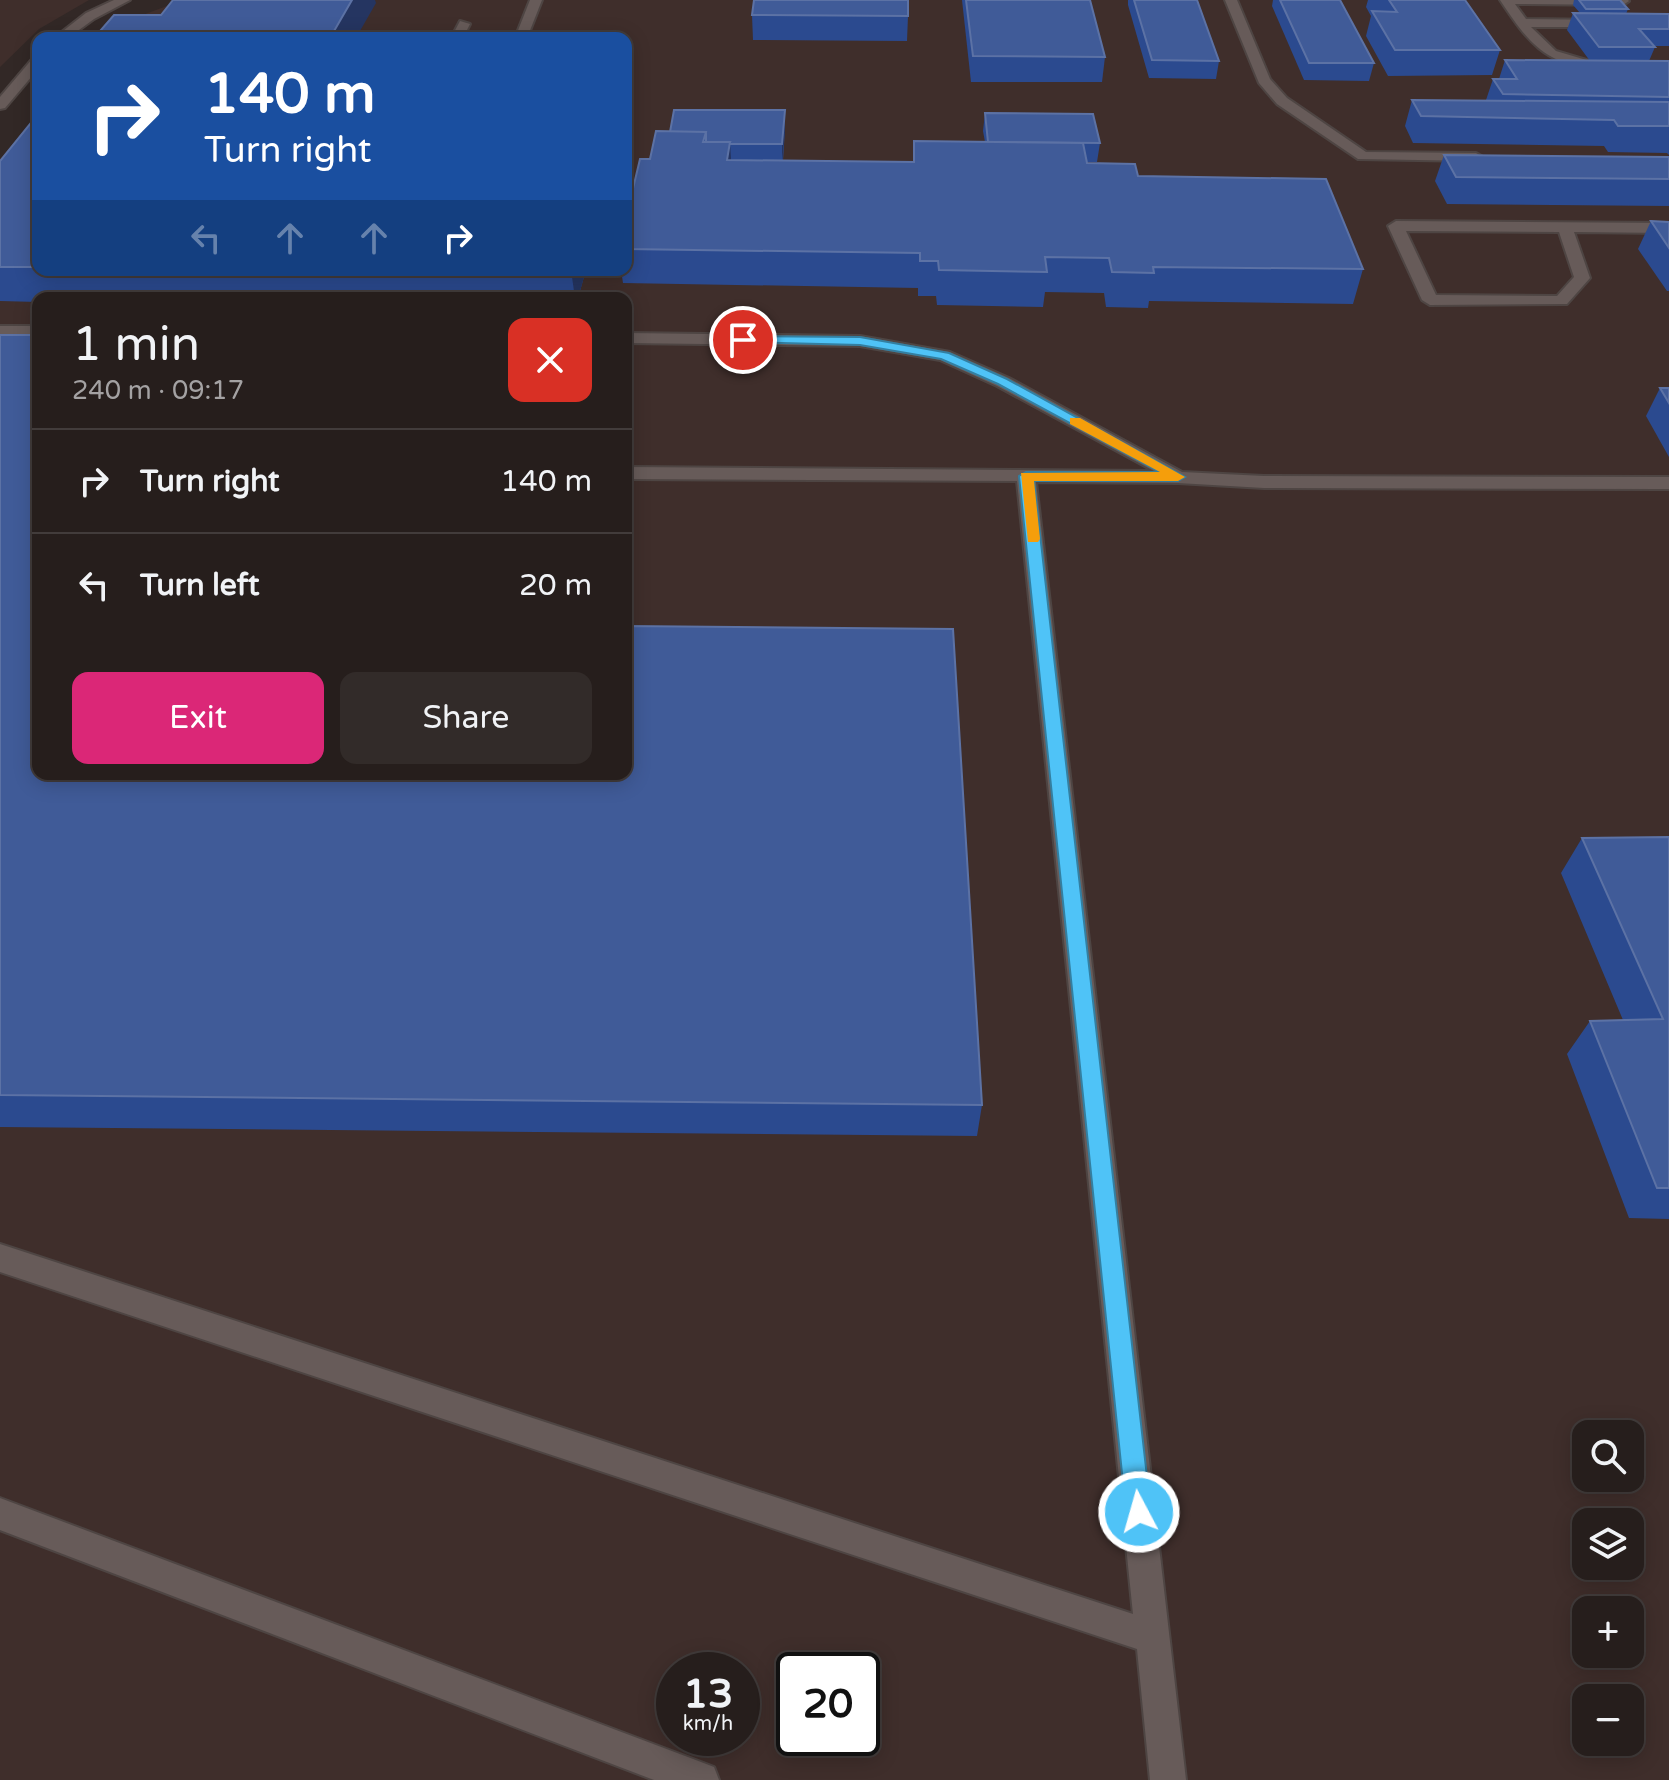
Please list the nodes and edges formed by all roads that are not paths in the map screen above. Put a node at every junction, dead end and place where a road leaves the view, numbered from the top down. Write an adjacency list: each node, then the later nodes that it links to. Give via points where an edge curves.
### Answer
1 (124, 0): 10 (street)
2 (536, 0): 12 (street)
3 (1231, 0): 16 (street, via 1264,80 1282,101 1363,156)
4 (1506, 0): 5 (street); 7 (street)
5 (1622, 0): 6 (street)
6 (1632, 12)
7 (1522, 23): 8 (street); 14 (street, via 1551,56)
8 (1612, 23)
9 (464, 24): 11 (street)
10 (68, 32)
11 (460, 32)
12 (523, 32)
13 (32, 68): 15 (street)
14 (1611, 70)
15 (0, 105)
16 (1486, 157)
17 (1565, 228): 17 (street, via 1504,227 1396,226 1430,300 1561,301 1582,278); 18 (street)
18 (1669, 228)
19 (0, 331): 20 (street)
20 (32, 331)
21 (632, 338): 24 (street, via 860,341 944,356 1003,382)
22 (632, 473): 23 (street)
23 (1026, 476): 24 (street); 28 (street)
24 (1178, 477): 25 (street)
25 (1669, 483)
26 (0, 1258): 28 (street)
27 (0, 1514): 29 (street)
28 (1152, 1637): 30 (street)
29 (701, 1780)
30 (1168, 1780)

